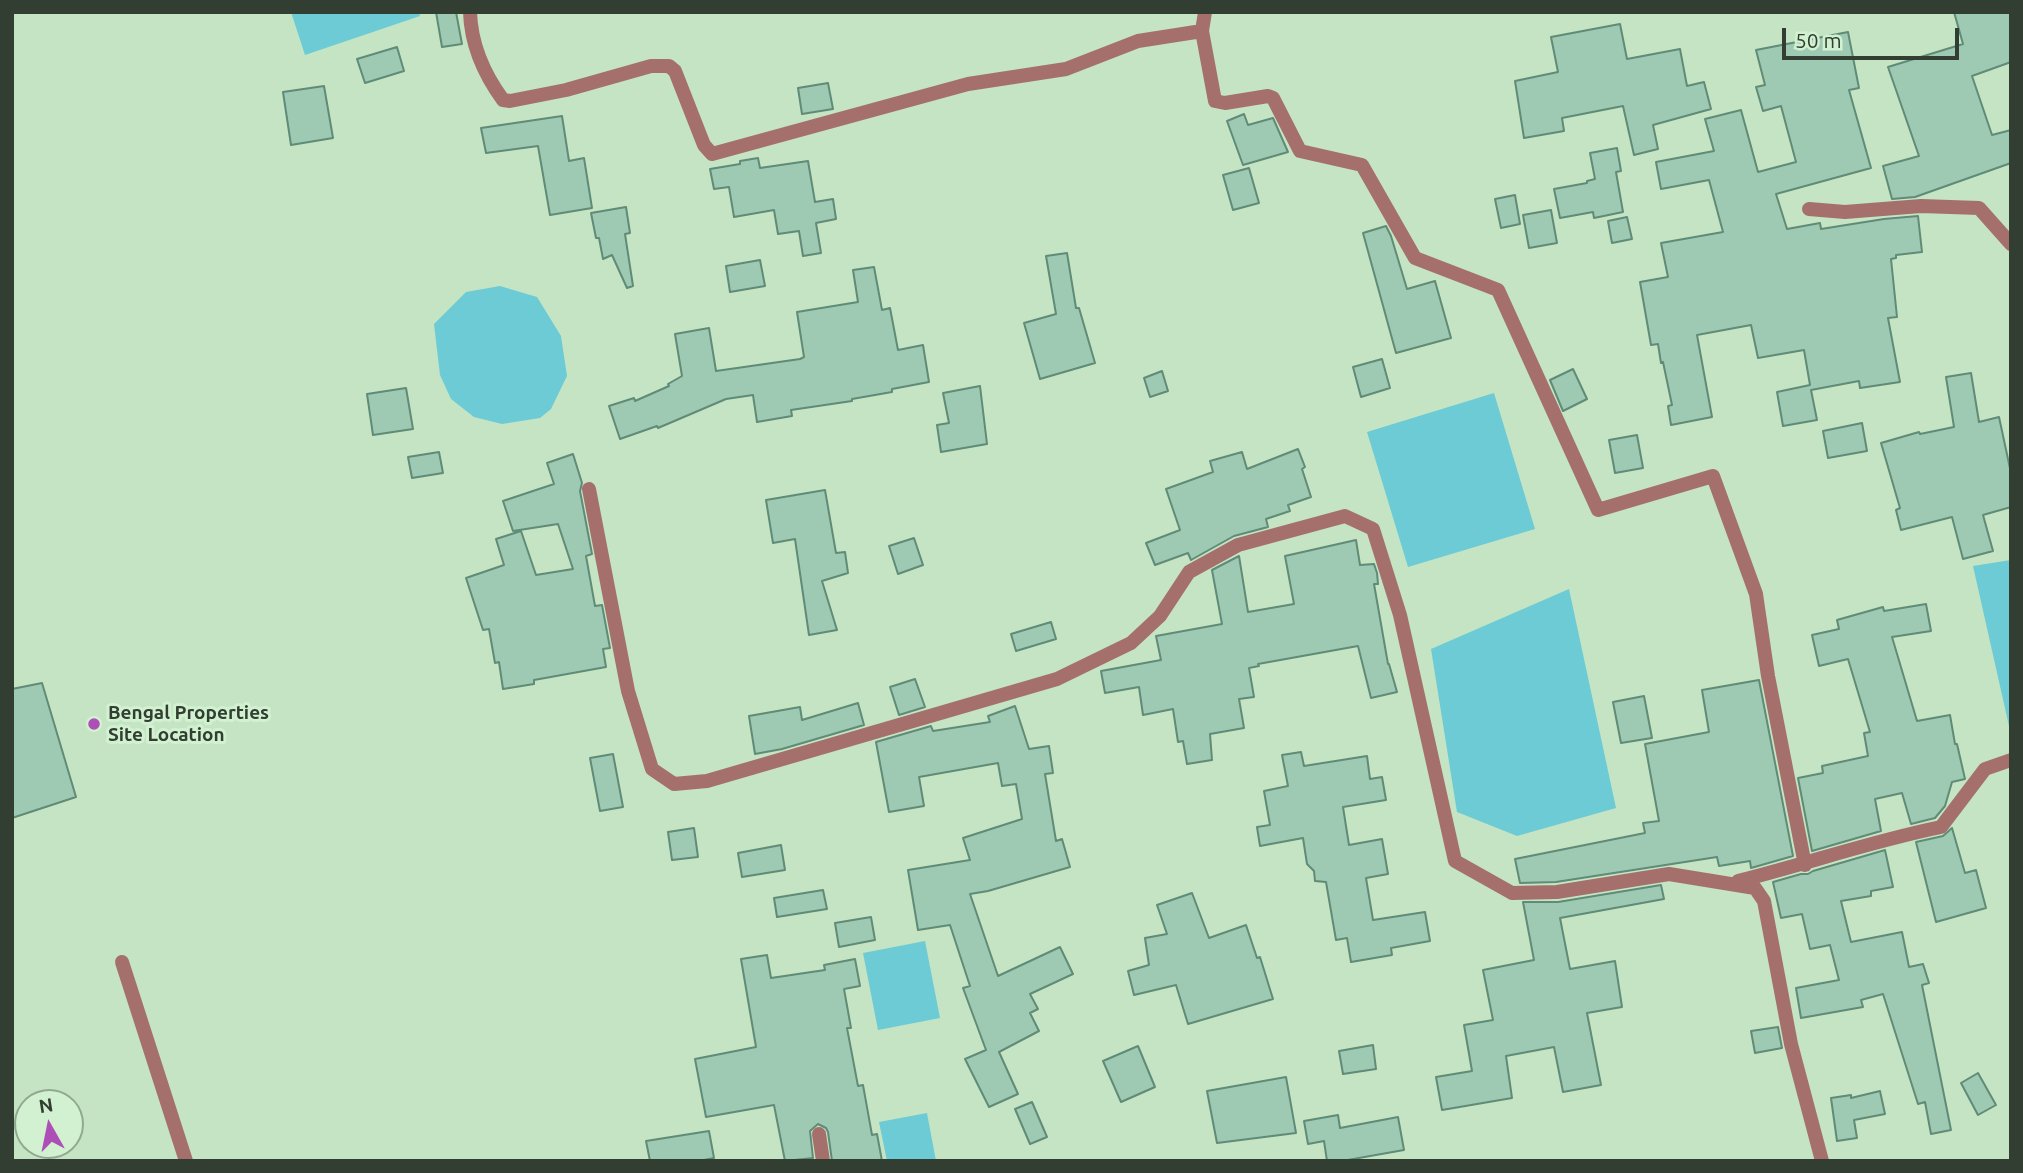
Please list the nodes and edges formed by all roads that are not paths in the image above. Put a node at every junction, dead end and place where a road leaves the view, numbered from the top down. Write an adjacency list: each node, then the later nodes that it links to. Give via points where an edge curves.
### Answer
1 (470, 12): 3 (street, via 480,60 503,100 566,90 651,66 669,66 712,154 968,84 1066,69 1138,41)
2 (1205, 12): 3 (street)
3 (1202, 31): 8 (street, via 1215,101 1273,98 1300,151 1362,165 1415,258 1498,290 1598,510 1713,476 1756,594)
4 (1809, 209): 5 (street, via 1979,208)
5 (2011, 244)
6 (589, 489): 9 (street, via 628,691 652,769 674,784 707,781 1057,679 1132,643 1160,616 1189,572 1238,545 1345,516 1373,529 1400,615 1455,861 1512,893 1557,892 1669,874)
7 (2011, 760): 8 (street, via 1985,769 1941,827 1888,838)
8 (1805, 865): 9 (street)
9 (1733, 883): 14 (street, via 1755,888 1764,901 1791,1044)
10 (122, 962): 12 (street)
11 (818, 1133): 13 (street)
12 (186, 1161)
13 (823, 1161)
14 (1822, 1161)

